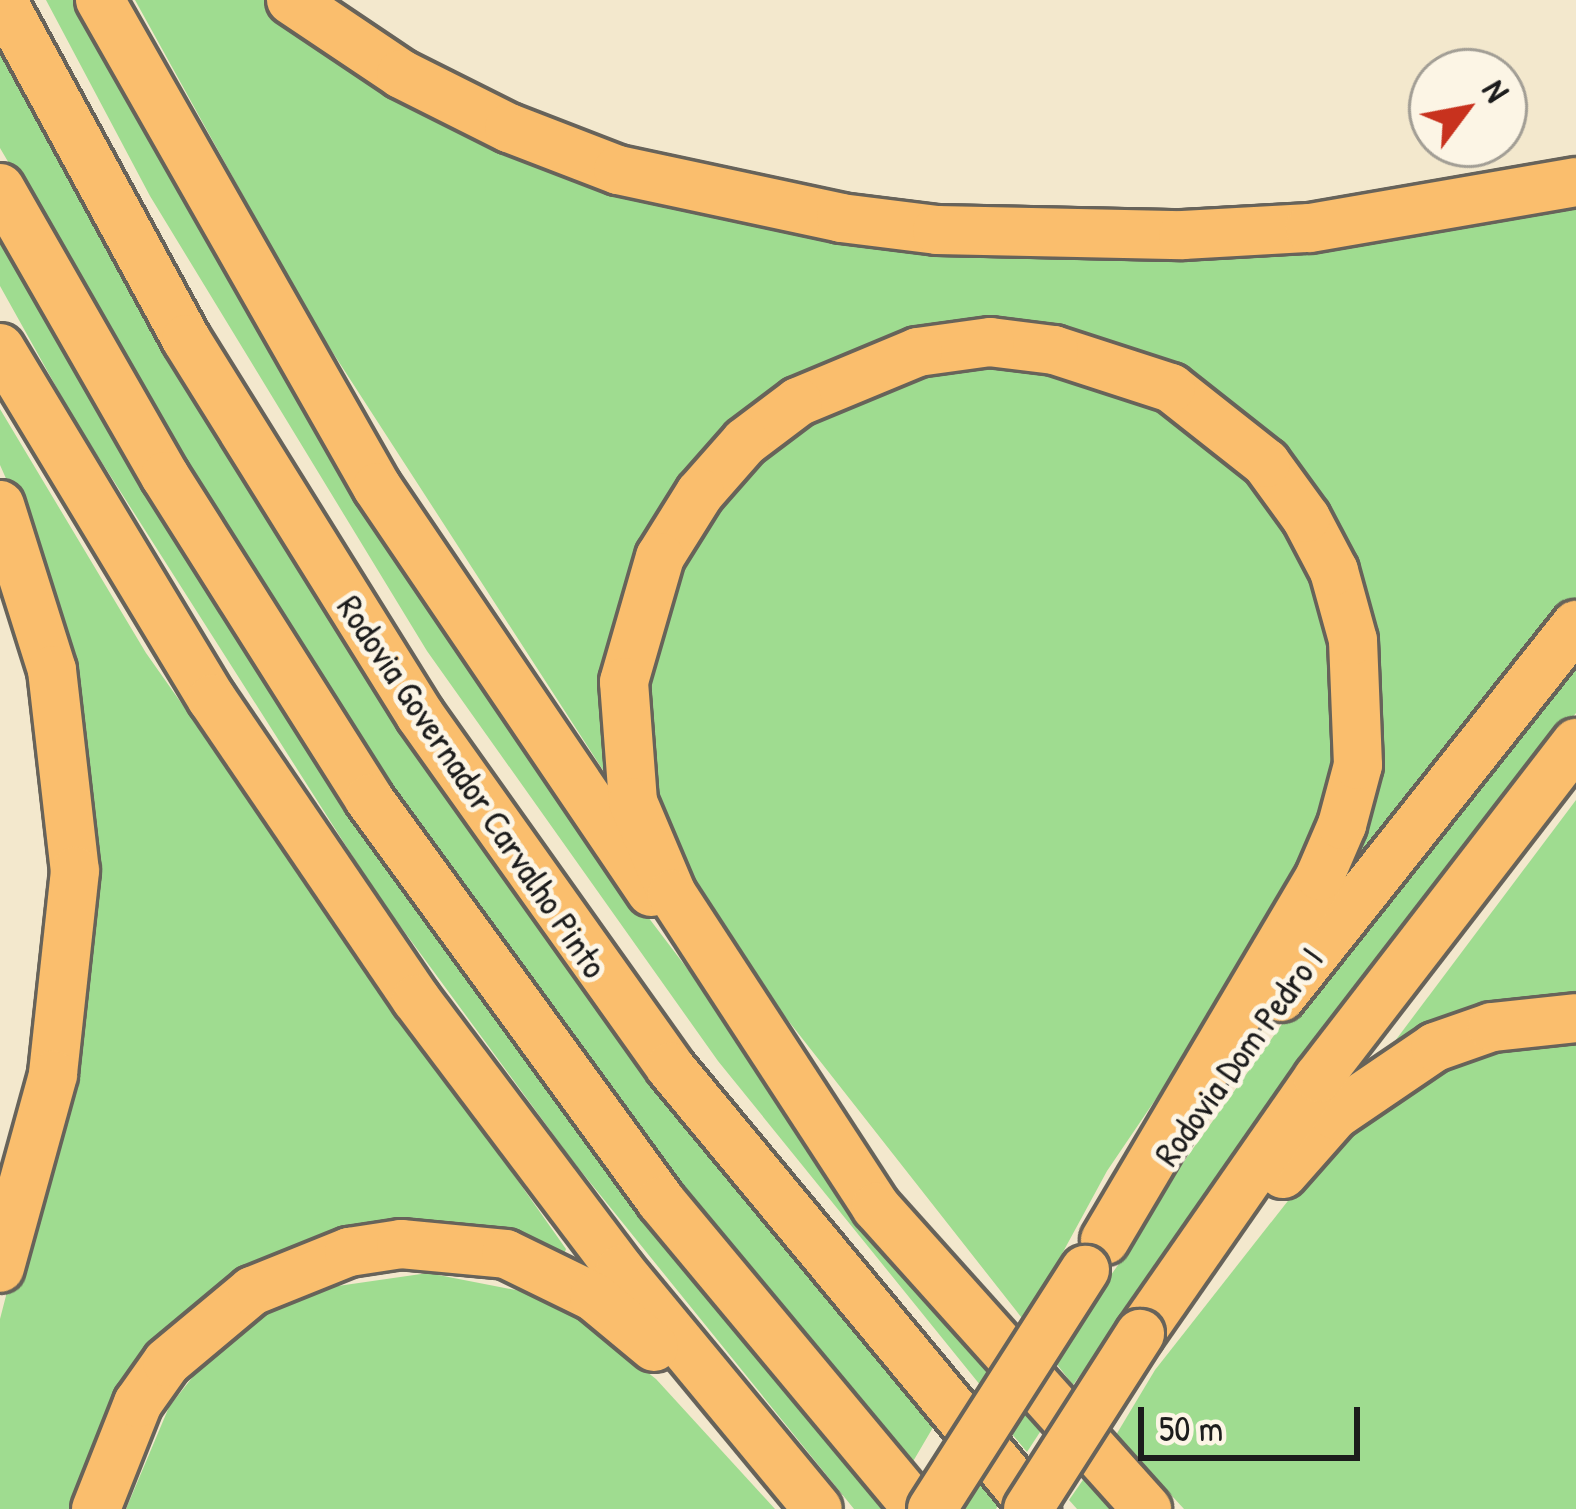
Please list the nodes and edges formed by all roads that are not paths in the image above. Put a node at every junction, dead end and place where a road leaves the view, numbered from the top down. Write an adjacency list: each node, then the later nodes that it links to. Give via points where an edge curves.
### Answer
1 (2, 0): 19 (highway, Rodovia Governador Carvalho Pinto, via 186,340 420,716 670,1067)
2 (100, 0): 11 (highway, via 234,247 403,526 624,856)
3 (291, 0): 4 (highway, via 400,74 531,136 618,170 842,218 937,230 1204,234 1310,228)
4 (1576, 182)
5 (0, 188): 17 (highway, via 202,537 438,898 661,1201)
6 (0, 348): 16 (highway, via 200,679 416,999 620,1270)
7 (0, 505): 13 (highway, via 52,670 75,872 53,1075)
8 (1576, 626): 12 (highway, Rodovia Dom Pedro I, via 1357,892)
9 (1576, 743): 14 (highway, via 1358,1023)
10 (1576, 1018): 14 (highway, via 1492,1027 1384,1076 1335,1115)
11 (778, 1058): 12 (highway, via 671,894 632,802 624,682 660,556 700,493 746,442 798,402 863,370 989,342 1122,367 1172,388 1266,463 1334,572 1353,640 1358,764 1320,876); 20 (highway, via 876,1207)
12 (1095, 1255): 18 (highway, Rodovia Dom Pedro I, bridge)
13 (0, 1268)
14 (1139, 1334): 19 (highway, bridge)
15 (96, 1509): 16 (highway, via 138,1402 209,1322 298,1270 401,1244 506,1254 594,1297)
16 (818, 1509)
17 (919, 1509)
18 (932, 1509)
19 (1032, 1509)
20 (1147, 1509)

